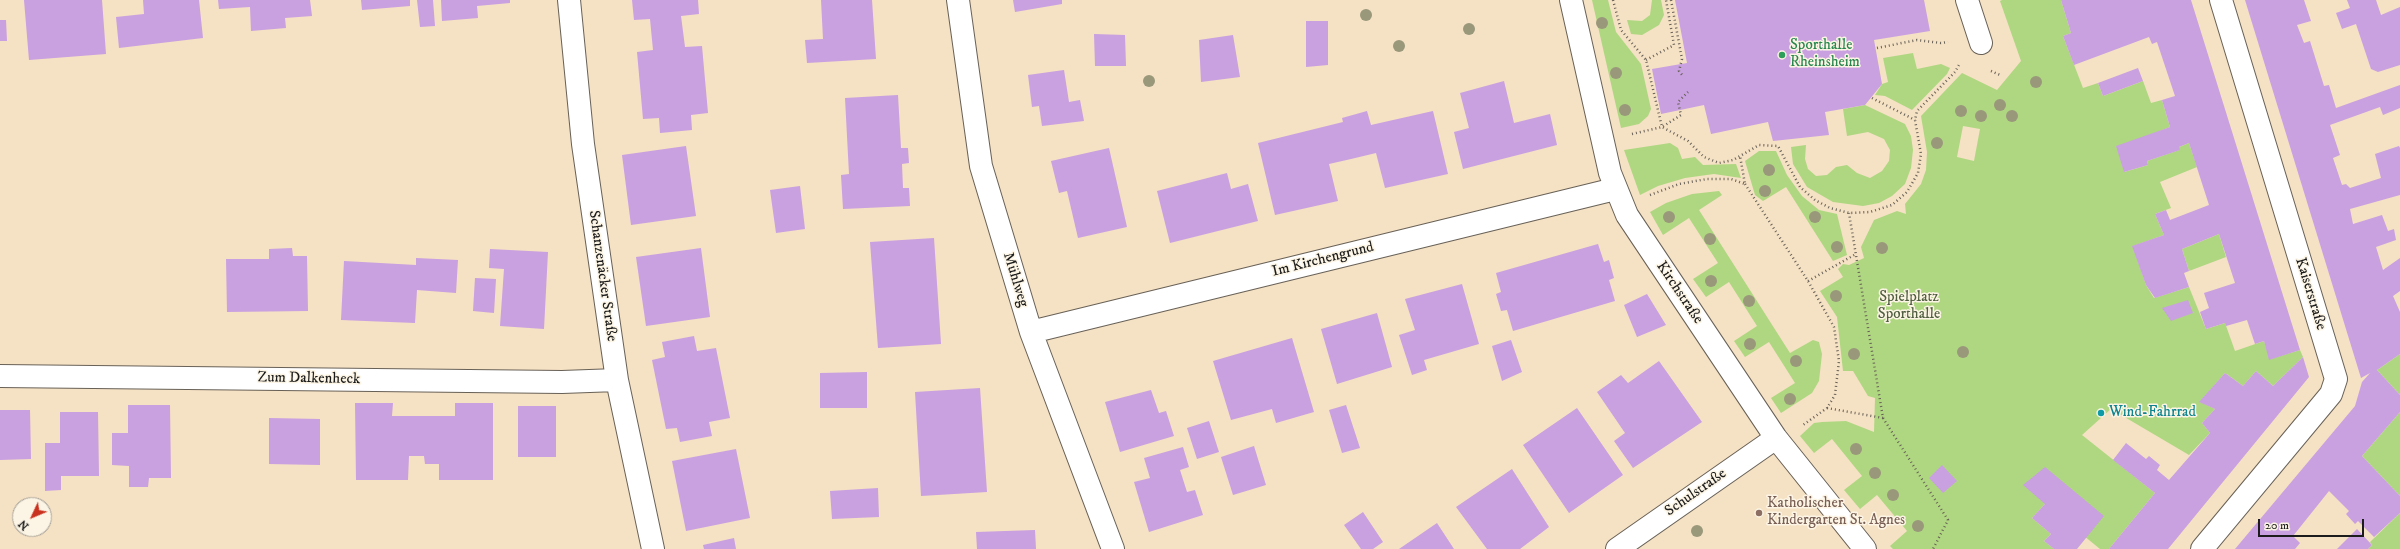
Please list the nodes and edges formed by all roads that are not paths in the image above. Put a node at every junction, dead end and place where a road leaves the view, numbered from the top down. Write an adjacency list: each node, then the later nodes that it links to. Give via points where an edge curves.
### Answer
1 (569, 0): 10 (street, Schanzenäcker Straße, via 583,144)
2 (958, 0): 8 (street, Mühlweg, via 981,166)
3 (1571, 0): 7 (street, Kirchstraße)
4 (1967, 0): 6 (street)
5 (2221, 0): 16 (street, Kaiserstraße, via 2336,379 2331,394)
6 (1981, 43)
7 (1615, 189): 8 (street, Im Kirchengrund); 11 (street, Kirchstraße, via 1627,215)
8 (1031, 332): 13 (street, Mühlweg)
9 (0, 376): 10 (street, Zum Dalkenheck, via 562,382)
10 (617, 380): 12 (street, Schanzenäcker Straße)
11 (1776, 438): 14 (street, Schulstraße); 15 (street, Kirchstraße)
12 (652, 549)
13 (1113, 549)
14 (1617, 549)
15 (1865, 549)
16 (2202, 549)

